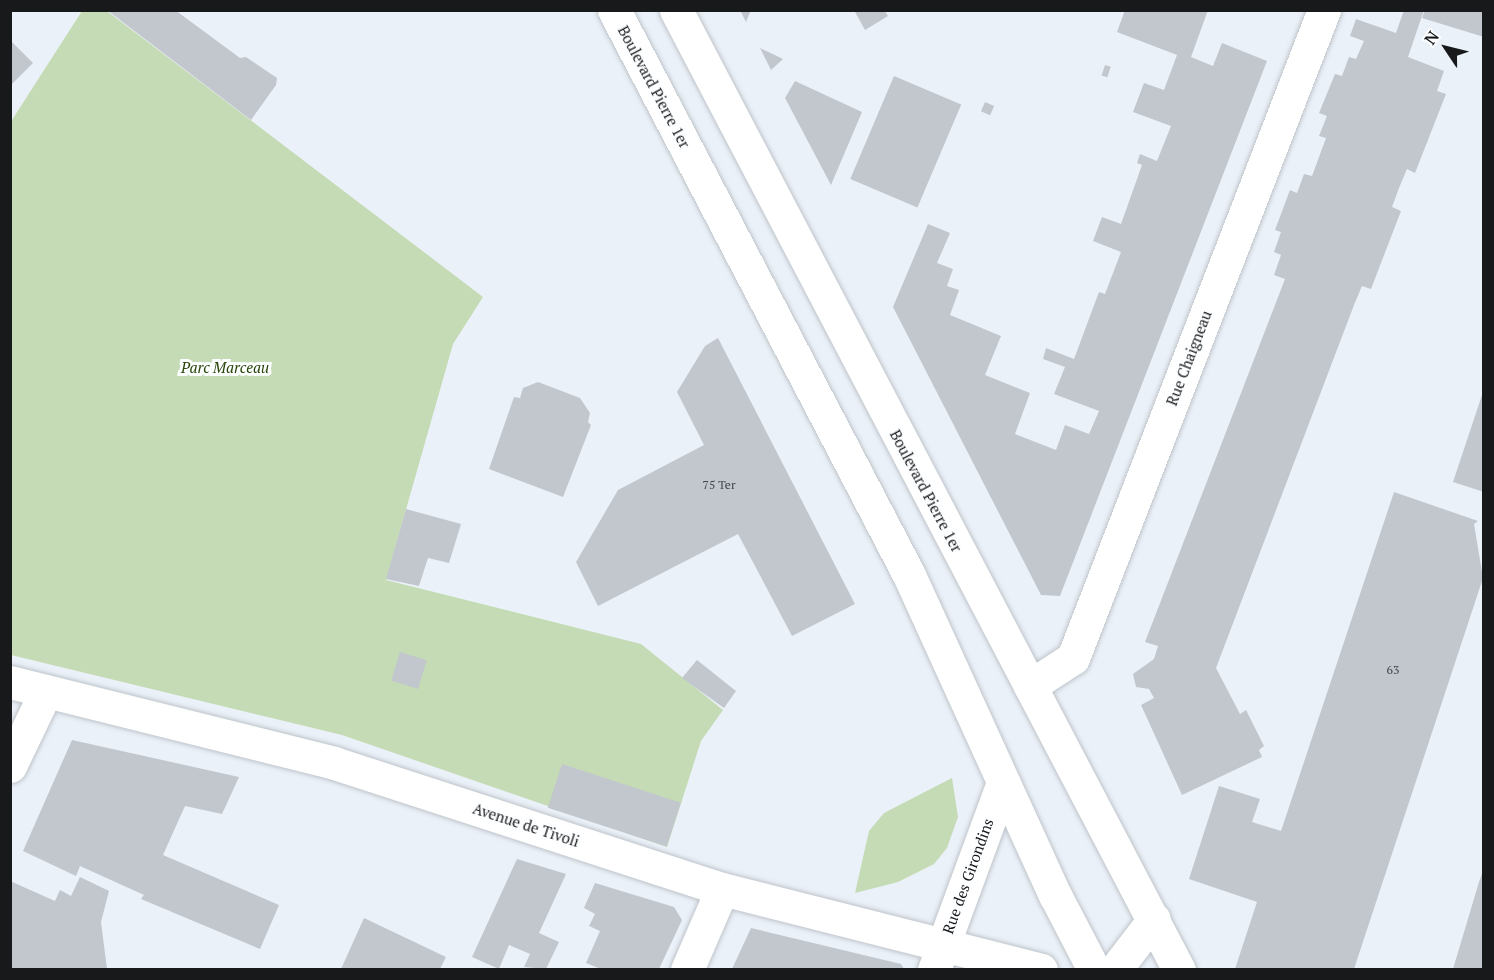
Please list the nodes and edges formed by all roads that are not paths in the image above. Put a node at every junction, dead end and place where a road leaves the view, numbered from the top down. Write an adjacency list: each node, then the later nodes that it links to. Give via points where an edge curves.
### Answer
1 (614, 10): 8 (street, Boulevard Pierre 1er, via 909,575)
2 (676, 10): 5 (street, Boulevard Pierre 1er)
3 (1324, 10): 5 (street, Rue Chaigneau, via 1073,658)
4 (10, 682): 6 (street, Avenue de Tivoli)
5 (1030, 686): 10 (street, Boulevard Pierre 1er)
6 (46, 691): 7 (street); 9 (street, Avenue de Tivoli, via 334,763)
7 (10, 766)
8 (1003, 782): 11 (street, Rue des Girondins); 14 (street, Boulevard Pierre 1er, via 1054,895)
9 (722, 889): 11 (street, Avenue de Tivoli); 12 (street)
10 (1154, 919): 15 (street); 16 (street, Boulevard Pierre 1er)
11 (938, 957): 13 (street, Avenue de Tivoli)
12 (687, 969)
13 (1041, 969)
14 (1094, 969)
15 (1115, 969)
16 (1179, 969)

